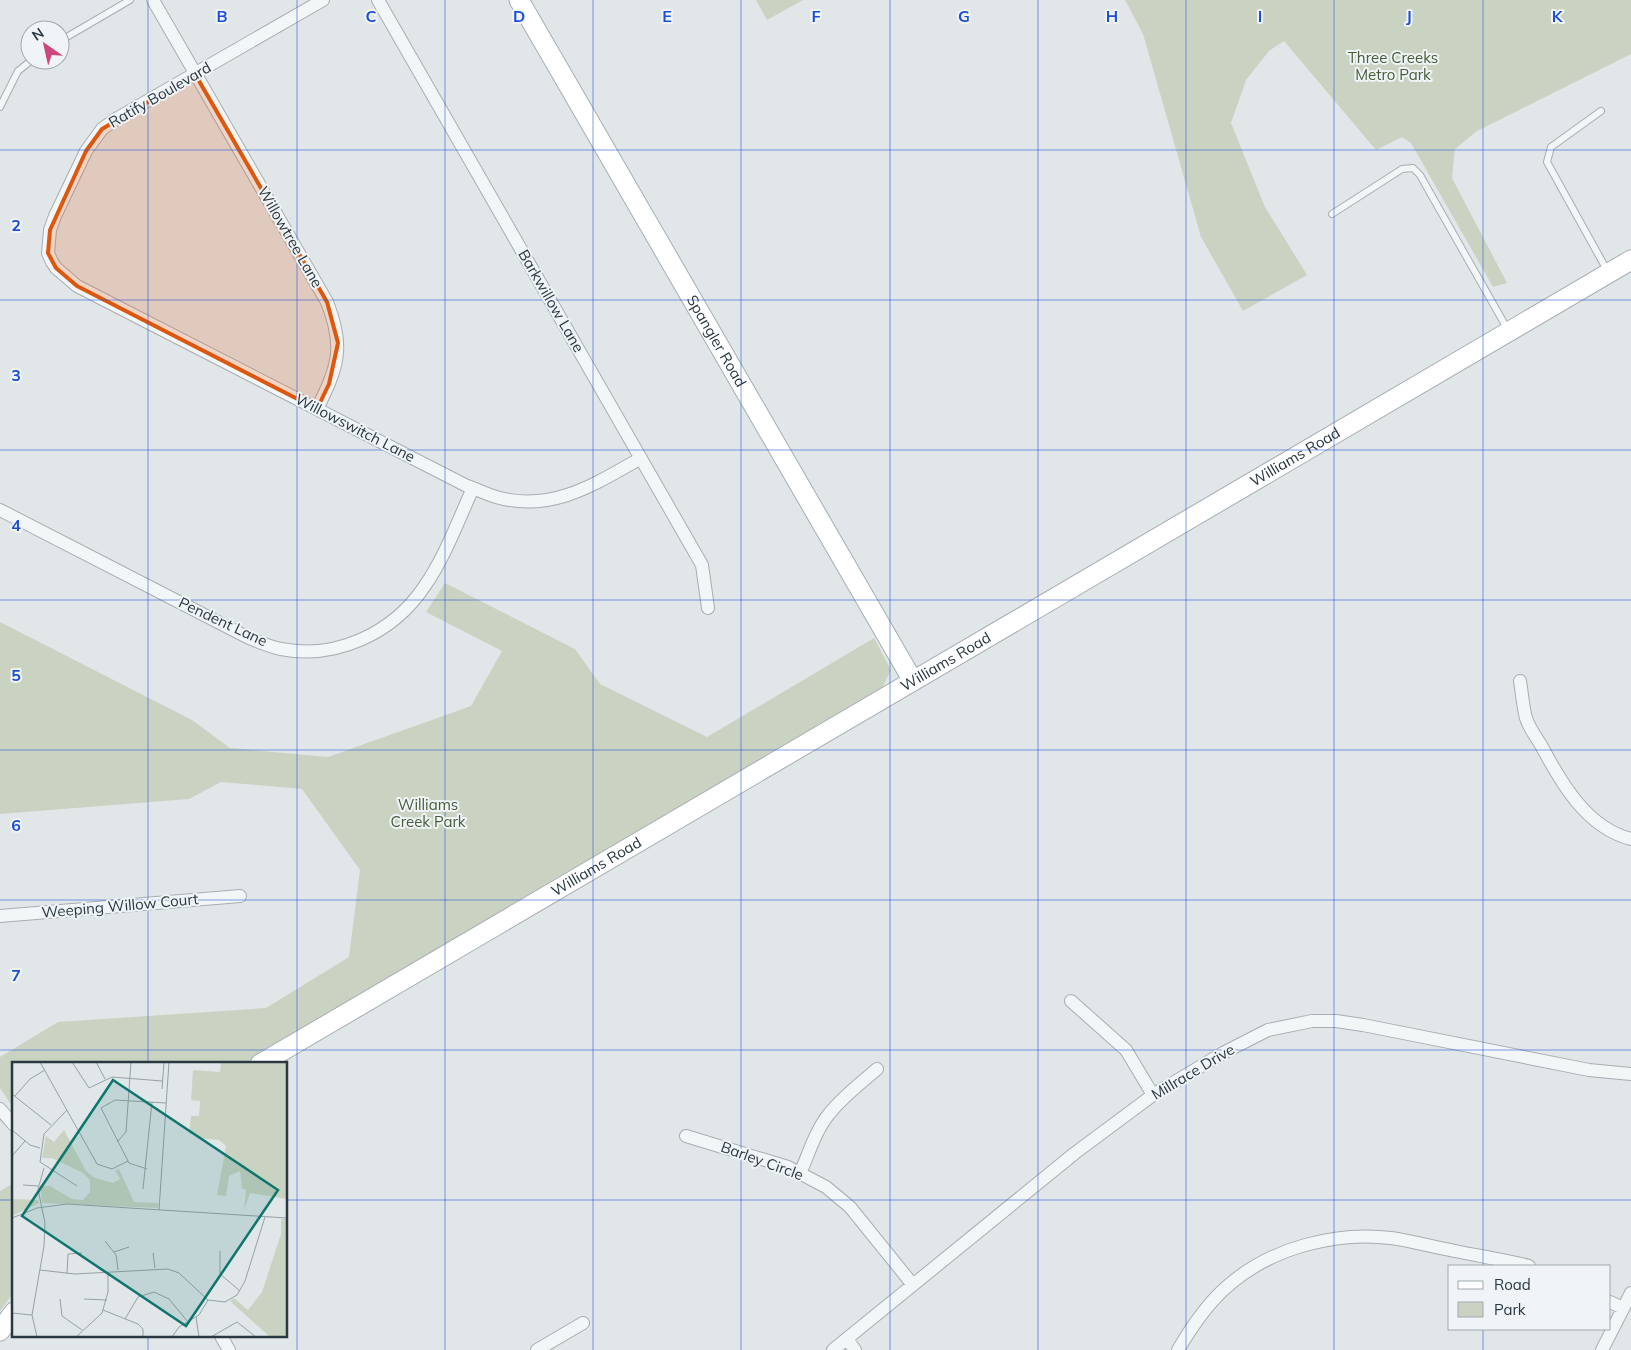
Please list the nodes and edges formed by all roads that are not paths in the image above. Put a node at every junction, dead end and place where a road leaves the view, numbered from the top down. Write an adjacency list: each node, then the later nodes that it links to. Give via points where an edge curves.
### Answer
1 (130, 0): 6 (lane)
2 (152, 0): 8 (street, Willowtree Lane)
3 (323, 0): 8 (street, Ratify Boulevard)
4 (378, 0): 17 (street, Barkwillow Lane)
5 (519, 0): 21 (main road, Spangler Road)
6 (70, 35)
7 (20, 69): 9 (lane)
8 (195, 74): 14 (street, Ratify Boulevard, via 116,119 102,129 86,150 55,216 48,242 52,262); 16 (street, Willowtree Lane, via 335,321 337,363)
9 (0, 107)
10 (1602, 111): 13 (lane, via 1551,147 1547,162)
11 (1332, 214): 15 (lane, via 1402,169 1413,168)
12 (1631, 260): 13 (main road, Williams Road)
13 (1609, 273): 15 (main road, Williams Road)
14 (77, 286): 16 (street, Willowswitch Lane)
15 (1509, 331): 21 (main road, Williams Road)
16 (317, 409): 18 (street, Willowswitch Lane)
17 (641, 458): 18 (street, Willowswitch Lane, via 595,484 559,499 508,500); 20 (street, Barkwillow Lane, via 702,565)
18 (473, 488): 19 (street, Pendent Lane, via 434,572 401,615 369,636 318,651 280,649 249,638)
19 (0, 510)
20 (708, 608)
21 (913, 681): 27 (main road, Williams Road)
22 (1520, 681): 23 (street, via 1526,719 1576,803 1599,823)
23 (1631, 840)
24 (240, 896): 25 (street, Weeping Willow Court)
25 (0, 916)
26 (1070, 1001): 30 (street, via 1126,1050)
27 (263, 1062)
28 (877, 1069): 34 (street, via 828,1114)
29 (1631, 1074): 30 (street, Millrace Drive, via 1589,1070 1363,1025 1312,1021 1268,1030 1248,1039)
30 (1153, 1095): 36 (street, Millrace Drive, via 1075,1153)
31 (0, 1109): 32 (street)
32 (12, 1123)
33 (686, 1136): 34 (street, Barley Circle)
34 (800, 1173): 36 (street, Barley Circle, via 826,1187 850,1207)
35 (1524, 1265): 49 (street, via 1390,1238 1361,1237 1308,1244 1269,1259 1241,1275 1198,1319)
36 (913, 1285): 44 (street, Millrace Drive)
37 (1631, 1292): 39 (street)
38 (1611, 1302): 39 (street)
39 (1623, 1308): 50 (street)
40 (12, 1315): 42 (main road)
41 (583, 1323): 46 (street)
42 (0, 1331)
43 (222, 1338): 45 (street)
44 (846, 1339): 47 (street, Millrace Drive); 48 (street)
45 (230, 1350)
46 (538, 1350)
47 (833, 1350)
48 (855, 1350)
49 (1178, 1350)
50 (1602, 1350)

